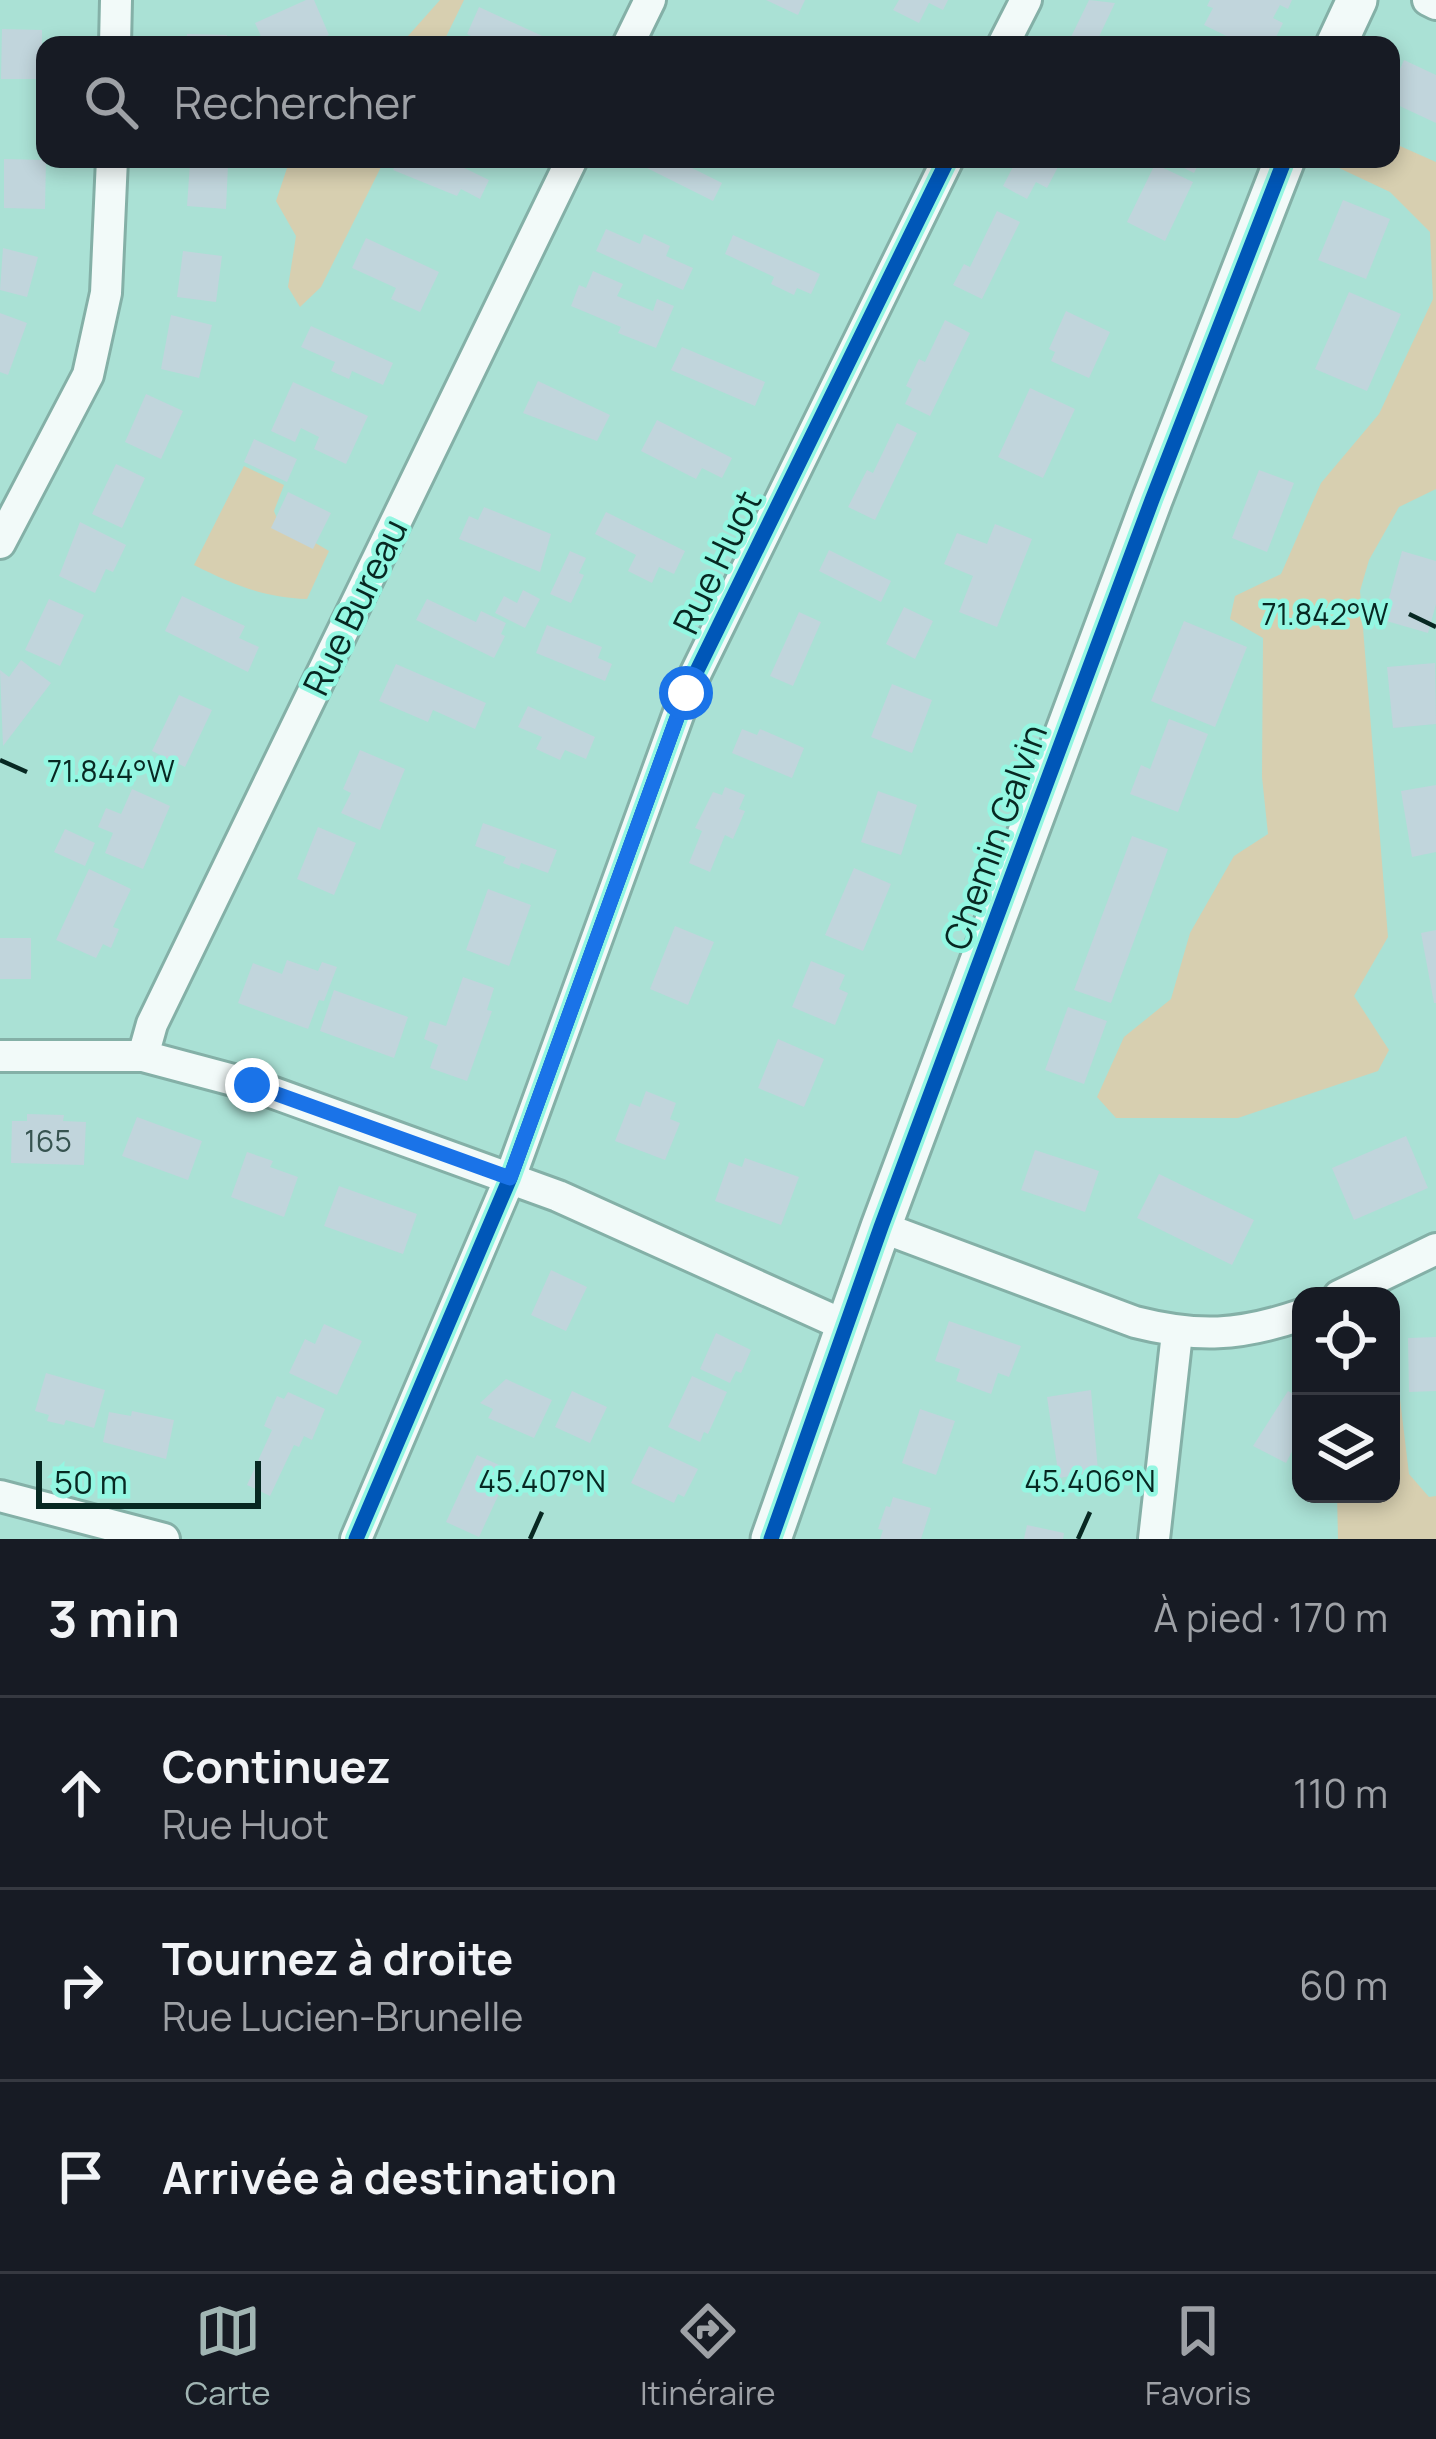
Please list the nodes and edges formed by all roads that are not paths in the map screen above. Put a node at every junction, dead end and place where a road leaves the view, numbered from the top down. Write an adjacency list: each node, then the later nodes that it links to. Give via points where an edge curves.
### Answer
1 (116, 0): 5 (street)
2 (650, 0): 6 (street)
3 (1025, 0): 7 (street)
4 (1357, 0): 8 (street)
5 (115, 36)
6 (632, 36)
7 (1008, 36)
8 (1340, 36)
9 (112, 168): 13 (street, via 106,293 88,375)
10 (568, 168): 15 (street, Rue Bureau)
11 (944, 168): 16 (street, Rue Huot, via 686,693)
12 (1281, 168): 17 (street, Chemin Galvin)
13 (0, 543)
14 (0, 1056): 15 (street)
15 (143, 1056): 16 (street, via 252,1085)
16 (510, 1178): 21 (street); 25 (street, Rue Huot)
17 (881, 1227): 21 (street, Chemin Galvin); 22 (street)
18 (1436, 1249): 19 (street)
19 (1358, 1287)
20 (1292, 1318): 22 (street, via 1214,1335)
21 (846, 1326): 26 (street, Chemin Galvin)
22 (1177, 1333): 27 (street)
23 (0, 1496): 24 (street)
24 (164, 1539)
25 (356, 1539)
26 (771, 1539)
27 (1154, 1539)

